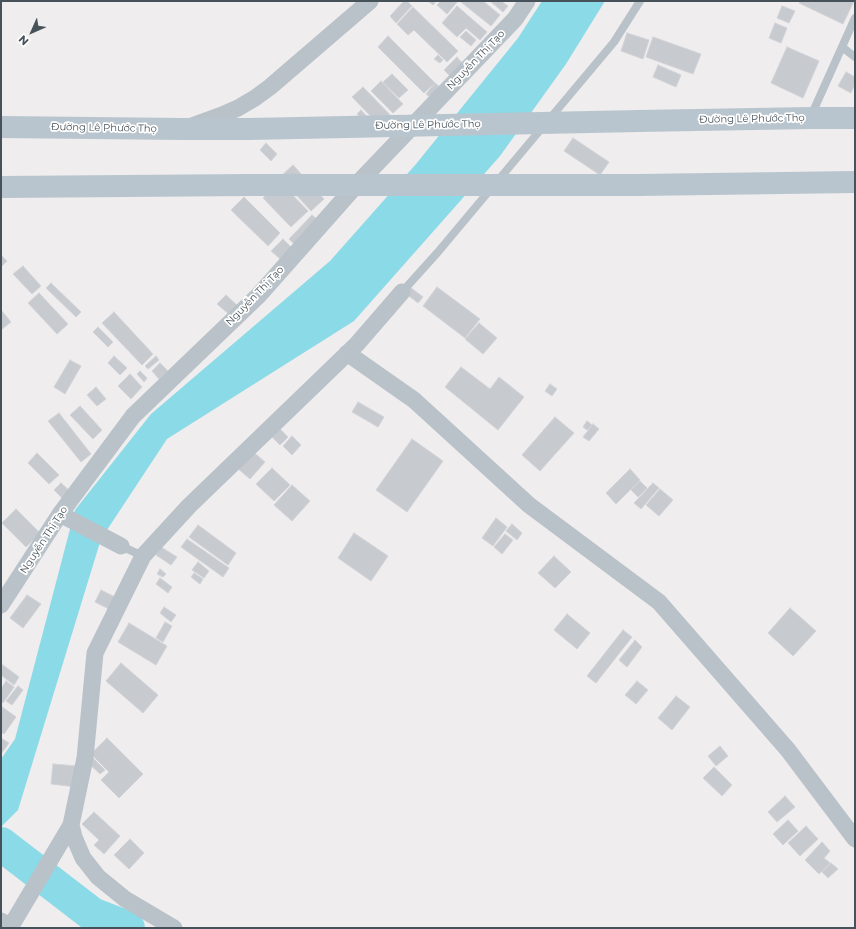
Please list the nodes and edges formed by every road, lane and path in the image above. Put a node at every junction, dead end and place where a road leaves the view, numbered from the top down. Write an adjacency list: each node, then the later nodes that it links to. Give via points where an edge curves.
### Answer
1 (370, 1): 10 (street, via 255,98 222,115)
2 (527, 1): 15 (street, Nguyễn Thị Tạo, via 515,19 359,182 259,295 133,416)
3 (640, 1): 13 (lane, via 614,42)
4 (855, 18): 5 (lane)
5 (842, 47): 6 (lane); 7 (lane)
6 (855, 57)
7 (811, 118): 8 (street, Đường Lê Phước Thọ); 10 (street, Đường Lê Phước Thọ, bridge)
8 (855, 118)
9 (1, 127): 10 (street, Đường Lê Phước Thọ)
10 (182, 129)
11 (855, 182): 12 (street, bridge)
12 (1, 187)
13 (402, 292): 14 (street)
14 (347, 354): 17 (street, via 188,506); 20 (street, via 414,400 529,504 660,602 788,750)
15 (63, 516): 16 (street); 18 (street, Nguyễn Thị Tạo)
16 (122, 546): 17 (lane)
17 (143, 556): 19 (street, via 95,653 85,758)
18 (1, 605)
19 (67, 832): 21 (street); 22 (street, via 74,837 83,858 98,877 126,899)
20 (855, 839)
21 (9, 925)
22 (174, 928)

